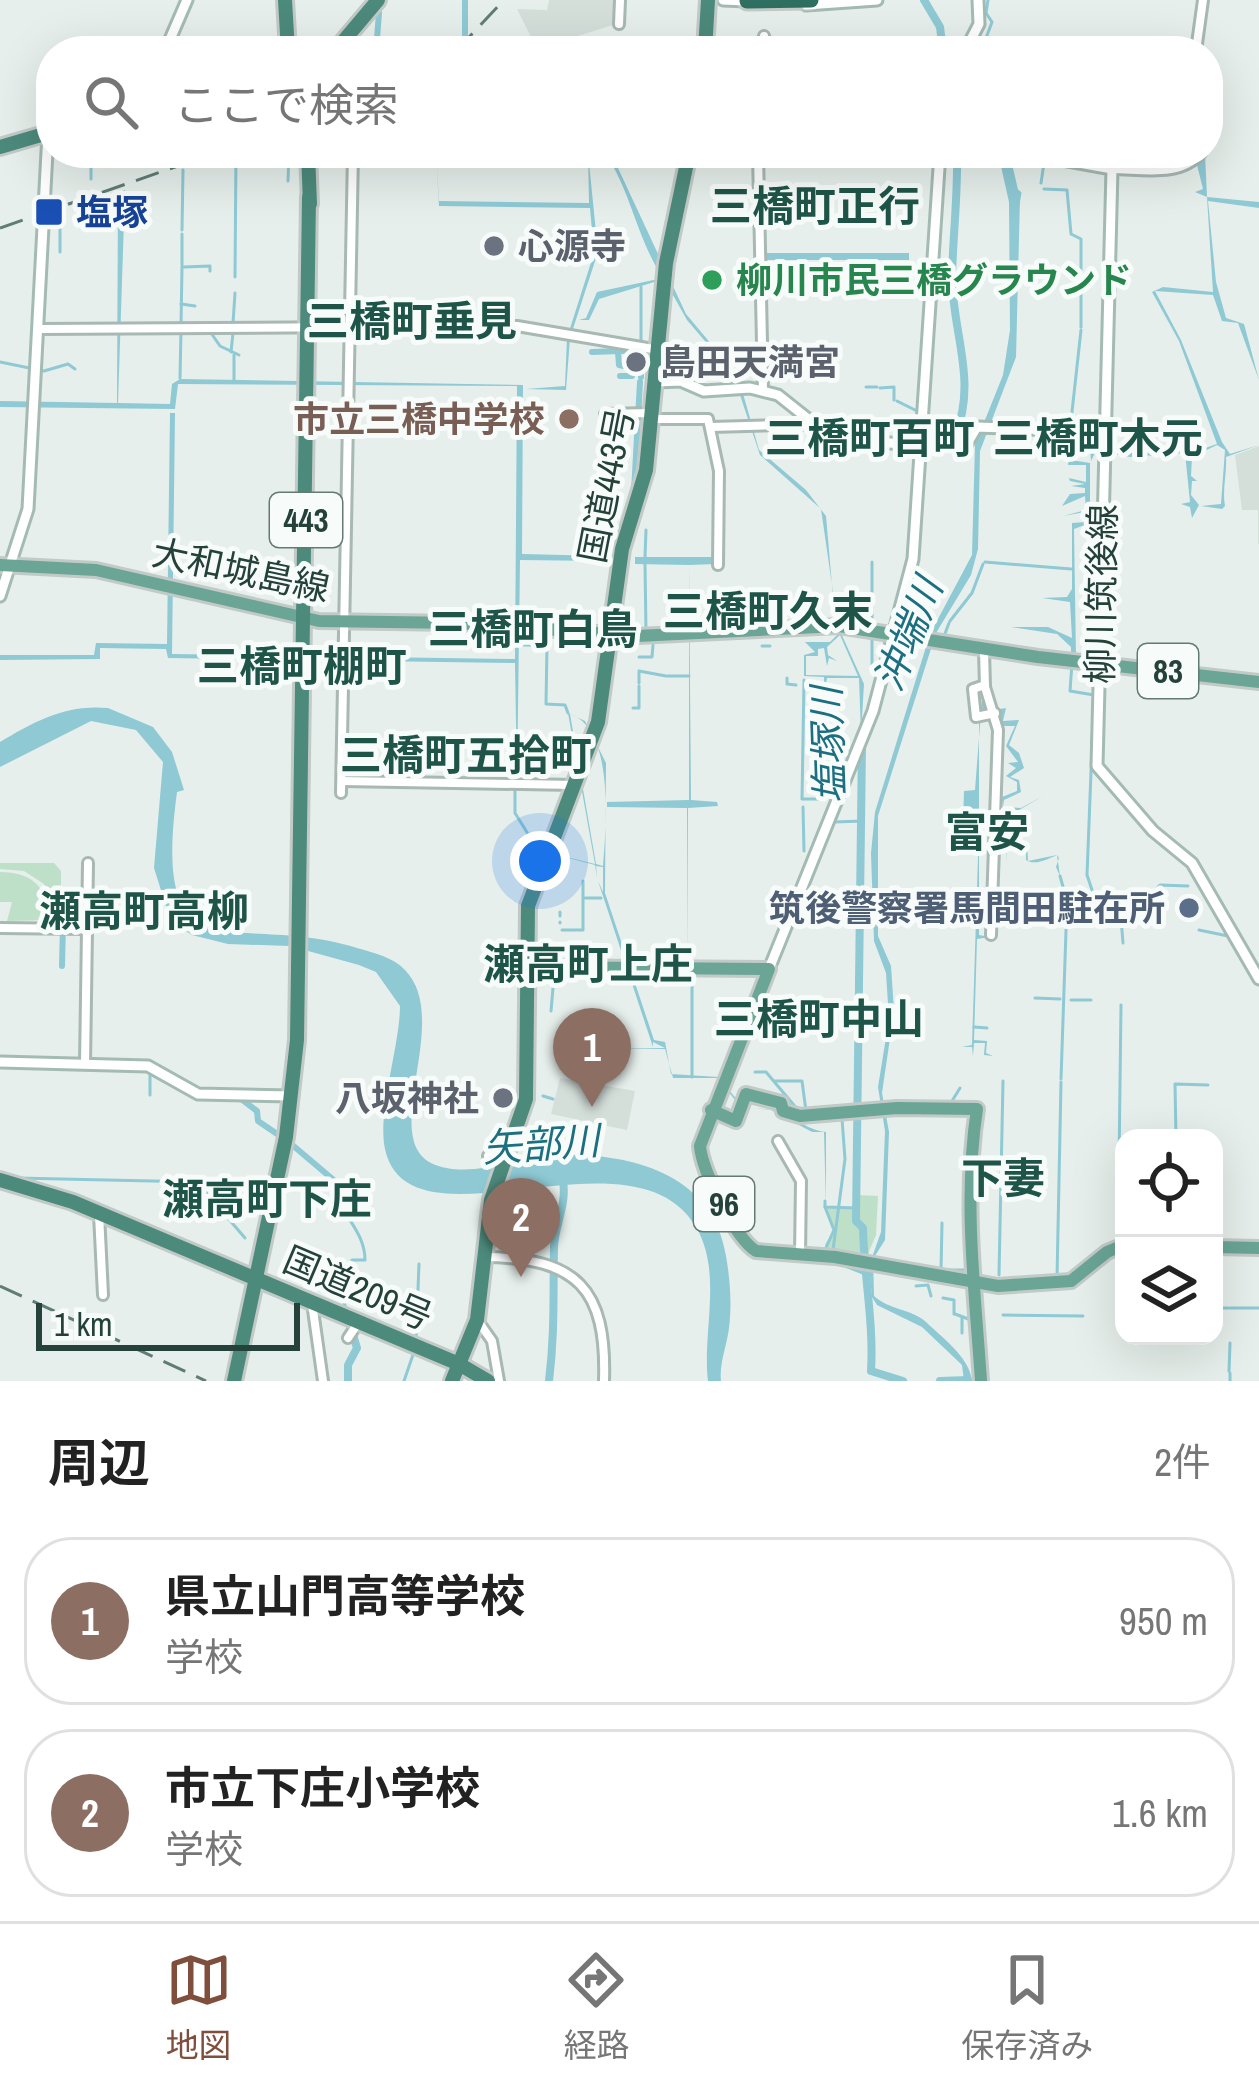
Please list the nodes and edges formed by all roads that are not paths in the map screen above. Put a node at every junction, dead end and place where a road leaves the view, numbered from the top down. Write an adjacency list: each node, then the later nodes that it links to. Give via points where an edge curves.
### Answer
1 (187, 0): 13 (main road)
2 (286, 0): 14 (highway)
3 (379, 0): 15 (highway)
4 (620, 0): 12 (street)
5 (875, 0): 9 (main road)
6 (978, 0): 17 (main road)
7 (1202, 0): 18 (street)
8 (748, 2): 10 (main road); 11 (highway)
9 (846, 2): 11 (main road)
10 (712, 3): 16 (highway)
11 (808, 4)
12 (620, 24)
13 (172, 36)
14 (287, 36)
15 (348, 36)
16 (707, 36)
17 (975, 36)
18 (1198, 36)
19 (36, 137): 20 (highway)
20 (0, 147)
21 (47, 168): 32 (main road)
22 (308, 168): 31 (highway, 443)
23 (353, 168): 30 (street)
24 (686, 168): 33 (highway, 国道443号)
25 (758, 168): 35 (street)
26 (939, 168): 41 (main road)
27 (1107, 168): 29 (main road)
28 (1179, 168): 29 (street)
29 (1112, 169): 40 (main road, 柳川筑後線)
30 (350, 326): 31 (street); 33 (street, via 521,326); 46 (street)
31 (308, 327): 32 (street); 45 (highway, 443)
32 (40, 329): 43 (main road, via 28,509)
33 (659, 350): 34 (highway, 国道443号)
34 (655, 383): 35 (main road); 37 (highway, 国道443号)
35 (763, 391): 38 (main road)
36 (605, 414): 37 (street)
37 (645, 415): 39 (street, via 708,418); 48 (highway, 国道443号, via 646,470 622,549)
38 (814, 424): 39 (street); 41 (main road, via 847,440)
39 (711, 427): 42 (street)
40 (1104, 432): 41 (main road, via 979,428 970,445); 50 (main road, 柳川筑後線)
41 (923, 445): 47 (main road, via 916,542)
42 (718, 562)
43 (4, 565): 44 (main road); 45 (main road, 大和城島線 / 83, via 75,567)
44 (0, 596)
45 (303, 618): 46 (main road, 大和城島線 / 83); 66 (highway, 443)
46 (346, 622): 48 (main road, 大和城島線 / 83); 54 (street)
47 (894, 634): 48 (main road, 大和城島線 / 83, via 837,626); 49 (main road, 大和城島線 / 83); 62 (main road, via 869,723)
48 (610, 635): 55 (highway, 国道443号, via 598,722)
49 (984, 648): 50 (main road, 大和城島線 / 83); 52 (street)
50 (1099, 664): 51 (main road, 大和城島線 / 83); 63 (main road, 柳川筑後線, via 1096,766 1191,862)
51 (1259, 682)
52 (985, 685): 53 (street); 53 (street, via 973,689 976,717)
53 (994, 712): 60 (street, via 999,803)
54 (342, 781): 55 (street); 56 (street)
55 (574, 785): 61 (highway, 国道443号, via 530,896)
56 (341, 793)
57 (88, 863): 59 (street)
58 (0, 928): 59 (street)
59 (87, 929): 65 (street)
60 (991, 935)
61 (526, 967): 62 (main road); 69 (highway, 国道443号, via 527,1093)
62 (769, 970): 67 (main road)
63 (1259, 980)
64 (0, 1062): 65 (main road)
65 (86, 1064): 66 (main road, via 152,1067 198,1094)
66 (294, 1096): 76 (highway, 443)
67 (711, 1110): 74 (main road, 96, via 701,1159 738,1235 762,1253); 77 (main road, via 736,1120 746,1094 801,1114 977,1109)
68 (778, 1141): 74 (street, via 801,1181)
69 (504, 1154): 70 (street); 75 (highway, 国道443号)
70 (488, 1156)
71 (1, 1181): 72 (highway, 国道209号)
72 (99, 1212): 76 (highway, 国道209号); 78 (street)
73 (1115, 1249): 77 (main road, via 1064,1283)
74 (800, 1256): 77 (main road, 96)
75 (485, 1257): 80 (highway, 国道443号); 89 (street, via 523,1256 580,1283 598,1310)
76 (257, 1278): 79 (highway, 国道209号); 84 (highway, 443)
77 (972, 1282): 90 (main road)
78 (103, 1294)
79 (311, 1302): 81 (highway, 国道209号); 85 (street)
80 (477, 1320): 83 (highway, 国道443号); 88 (street, via 492,1341)
81 (359, 1322): 82 (street); 83 (highway, 国道209号)
82 (348, 1338)
83 (459, 1364): 86 (highway, 国道443号); 87 (highway, 国道209号)
84 (235, 1381)
85 (323, 1381)
86 (452, 1381)
87 (488, 1381)
88 (499, 1381)
89 (604, 1381)
90 (982, 1381)

